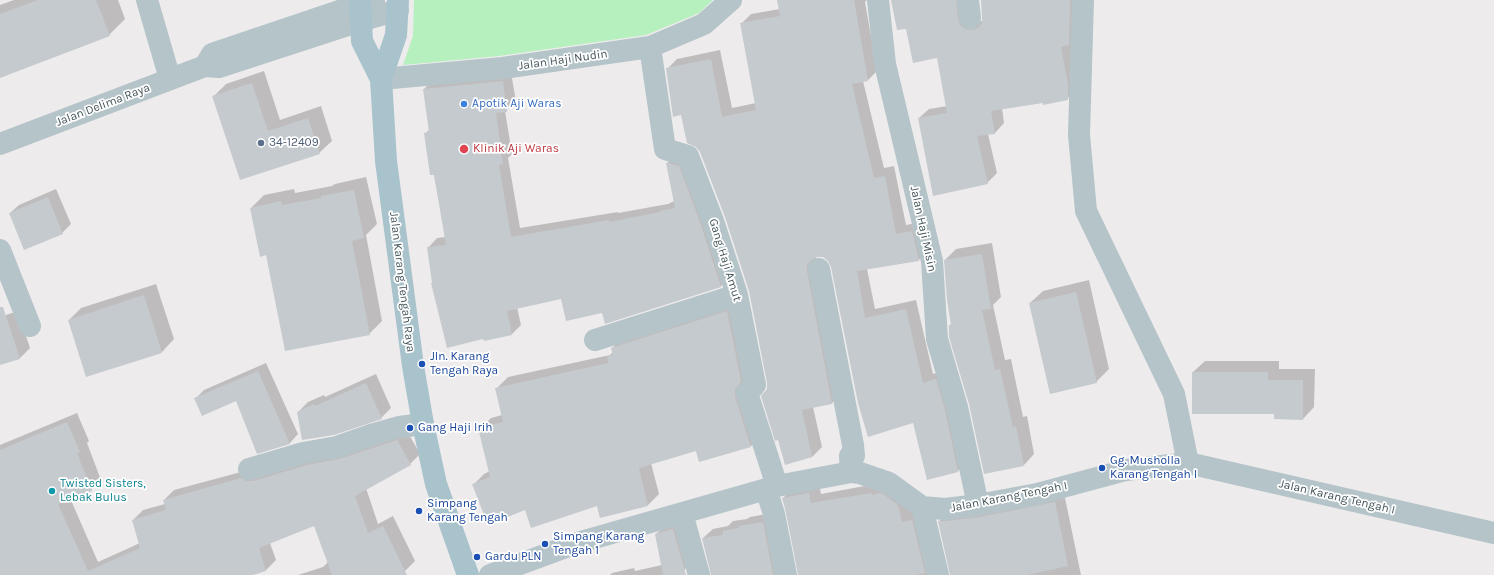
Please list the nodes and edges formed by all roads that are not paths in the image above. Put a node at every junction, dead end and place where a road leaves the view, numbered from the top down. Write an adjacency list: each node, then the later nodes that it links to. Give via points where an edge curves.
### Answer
1 (147, 0): 8 (street)
2 (731, 0): 7 (street, Jalan Haji Nudin, via 704,24)
3 (878, 0): 21 (street, Jalan Haji Misin, via 886,64 932,262 937,339 957,407)
4 (1083, 0): 17 (street, via 1079,135 1086,211 1174,394)
5 (398, 5): 6 (street, Jalan Delima Raya); 9 (main road, Jalan Karang Tengah Raya, via 396,35)
6 (364, 6): 8 (street, Jalan Delima Raya, via 219,68); 9 (main road, Jalan Karang Tengah Raya, via 362,41)
7 (650, 47): 9 (street, Jalan Haji Nudin, via 504,68); 13 (street, Gang Haji Amut, via 665,149 688,156 713,220)
8 (189, 72): 10 (street, Jalan Delima Raya)
9 (381, 79): 16 (main road, Jalan Karang Tengah Raya, via 386,161)
10 (0, 144)
11 (0, 250): 14 (street)
12 (819, 269): 19 (street, via 853,445 854,456 850,456)
13 (737, 295): 15 (street); 20 (street, Gang Haji Amut, via 755,385 747,393)
14 (30, 326)
15 (595, 340)
16 (423, 424): 18 (street, via 399,427 337,447 303,453); 25 (main road, Jalan Karang Tengah Raya, via 436,484)
17 (1188, 463): 21 (street, Jalan Karang Tengah I, via 1126,470 1037,494); 24 (street, Jalan Karang Tengah I)
18 (249, 469)
19 (851, 472): 20 (street); 22 (street, via 890,483)
20 (772, 488): 23 (street); 28 (street, via 774,514)
21 (978, 505): 22 (street, Jalan Karang Tengah I, via 945,509)
22 (922, 507): 29 (street)
23 (682, 513): 26 (street, via 577,543); 27 (street)
24 (1494, 533)
25 (468, 575)
26 (490, 575)
27 (699, 575)
28 (786, 575)
29 (938, 575)

